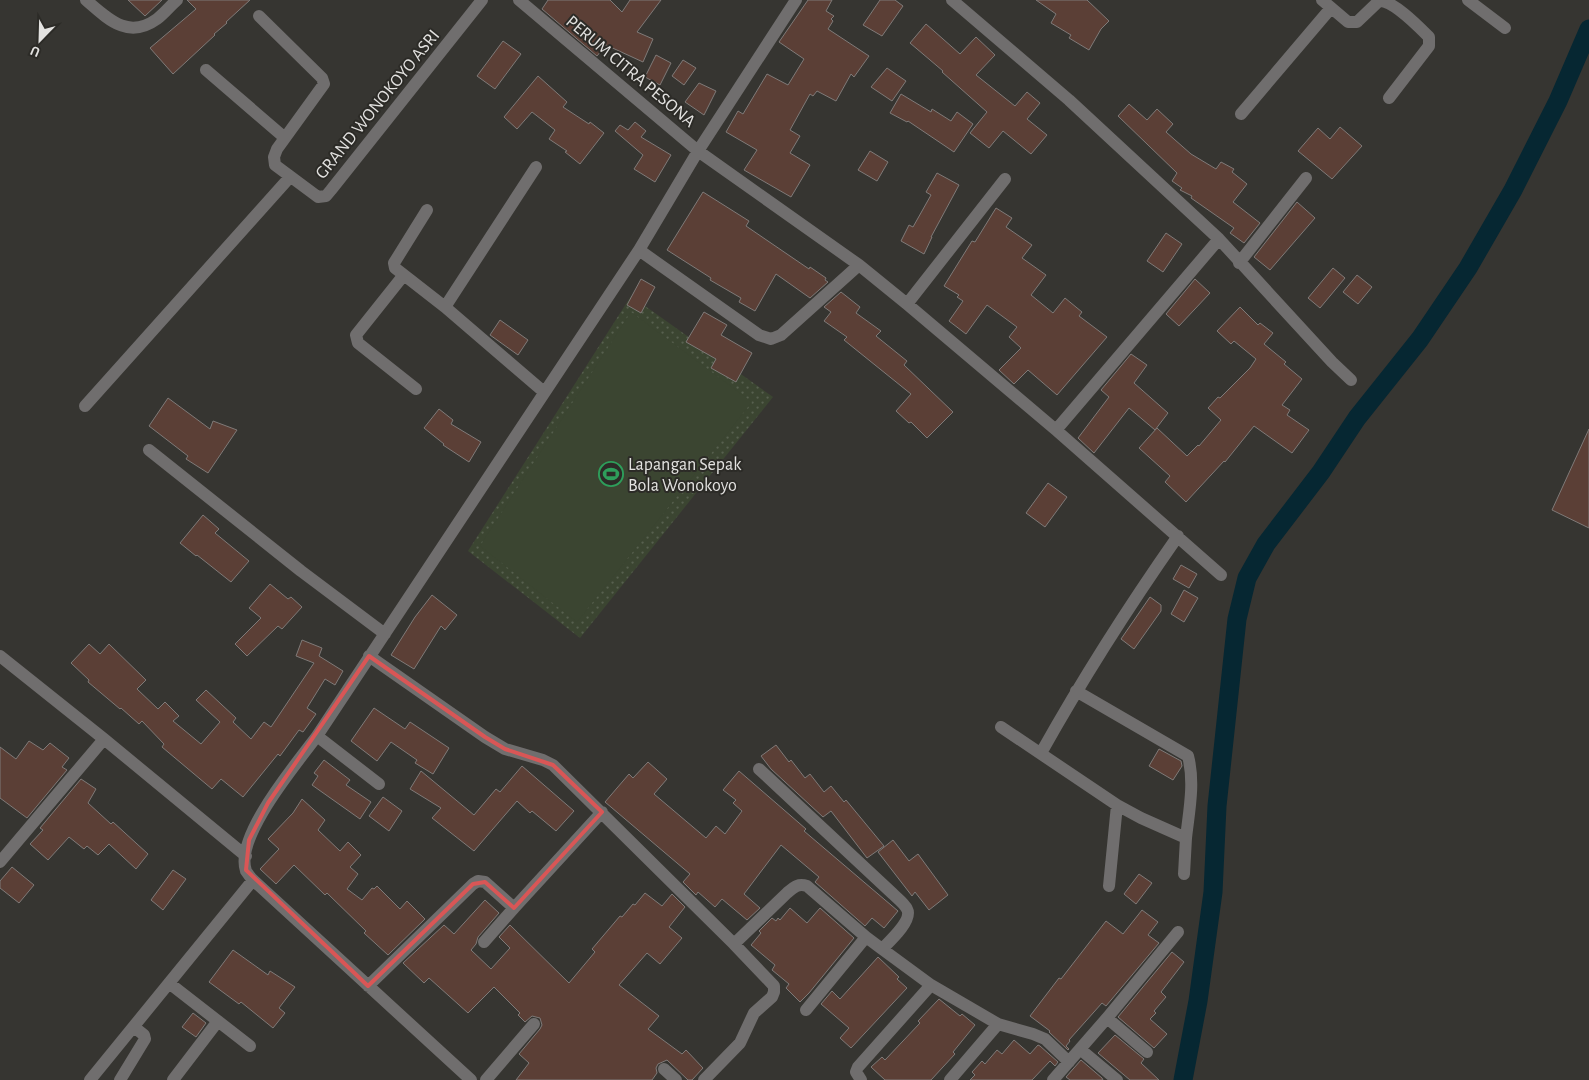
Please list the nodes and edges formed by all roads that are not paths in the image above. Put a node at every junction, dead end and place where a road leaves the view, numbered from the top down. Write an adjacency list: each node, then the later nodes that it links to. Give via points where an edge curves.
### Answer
1 (86, 0): 2 (street, via 110,20 136,29 157,20)
2 (177, 0)
3 (482, 0): 17 (street, GRAND WONOKOYO ASRI, via 326,196 318,197)
4 (519, 0): 15 (street, PERUM CITRA PESONA)
5 (796, 0): 15 (street)
6 (952, 0): 21 (street, via 1069,100)
7 (1468, 0): 10 (street)
8 (1326, 4): 12 (street, via 1353,23 1384,0 1430,37 1429,46); 13 (street)
9 (259, 16): 14 (street, GRAND WONOKOYO ASRI, via 322,78 324,84)
10 (1504, 28)
11 (206, 70): 14 (street)
12 (1389, 98)
13 (1241, 114)
14 (285, 138): 17 (street, GRAND WONOKOYO ASRI, via 276,149 275,165)
15 (698, 150): 22 (street); 24 (street, PERUM CITRA PESONA)
16 (536, 167): 27 (street)
17 (290, 177): 31 (street)
18 (1306, 178): 23 (street)
19 (1005, 180): 26 (street)
20 (427, 210): 25 (street, via 394,263)
21 (1219, 240): 23 (street); 32 (street)
22 (639, 250): 24 (street, via 759,335 772,339 781,335); 30 (street)
23 (1239, 263): 28 (street)
24 (859, 265): 26 (street, PERUM CITRA PESONA)
25 (403, 276): 27 (street); 29 (street, via 356,335 358,343)
26 (907, 304): 32 (street, PERUM CITRA PESONA)
27 (445, 307): 30 (street)
28 (1351, 380)
29 (416, 389)
30 (544, 392): 36 (street)
31 (85, 406)
32 (1056, 430): 34 (street, PERUM CITRA PESONA)
33 (149, 450): 36 (street)
34 (1178, 536): 35 (street, PERUM CITRA PESONA); 39 (street)
35 (1221, 575)
36 (385, 634): 37 (street)
37 (370, 656): 41 (street); 47 (street, via 505,749 553,765)
38 (2, 662): 42 (street)
39 (1076, 691): 43 (street); 48 (street, via 1188,756 1192,787)
40 (1001, 727): 43 (street)
41 (317, 736): 45 (street); 49 (street, via 256,822)
42 (104, 739): 49 (street); 50 (street)
43 (1041, 754): 46 (street)
44 (759, 769): 59 (street, via 907,908 907,921)
45 (379, 784)
46 (1117, 805): 48 (street); 53 (street)
47 (602, 812): 54 (street); 58 (street)
48 (1186, 838): 51 (street)
49 (246, 856): 52 (street, via 246,870)
50 (0, 862)
51 (1184, 874)
52 (253, 880): 60 (street); 62 (street)
53 (1108, 886)
54 (514, 908): 57 (street); 62 (street, via 485,882 478,881)
55 (1178, 932): 64 (street)
56 (866, 936): 58 (street, via 802,885 787,893); 59 (street); 63 (street)
57 (484, 942)
58 (738, 948): 80 (street, via 774,986 774,992 754,1013 740,1043)
59 (882, 949): 61 (street)
60 (170, 983): 65 (street); 68 (street)
61 (931, 985): 67 (street); 81 (street, via 858,1067 856,1072)
62 (368, 986): 77 (street)
63 (806, 1010)
64 (1107, 1018): 70 (street); 71 (street)
65 (218, 1021): 69 (street); 76 (street)
66 (534, 1024): 78 (street)
67 (998, 1024): 72 (street, via 1045,1040); 82 (street)
68 (134, 1027): 74 (street); 75 (street, via 145,1039)
69 (250, 1046)
70 (1080, 1049): 72 (street); 84 (street)
71 (1147, 1052)
72 (1069, 1062): 83 (street)
73 (664, 1069): 79 (street)
74 (90, 1080)
75 (120, 1080)
76 (173, 1080)
77 (470, 1080)
78 (486, 1080)
79 (676, 1080)
80 (704, 1080)
81 (861, 1080)
82 (950, 1080)
83 (1052, 1080)
84 (1117, 1080)

